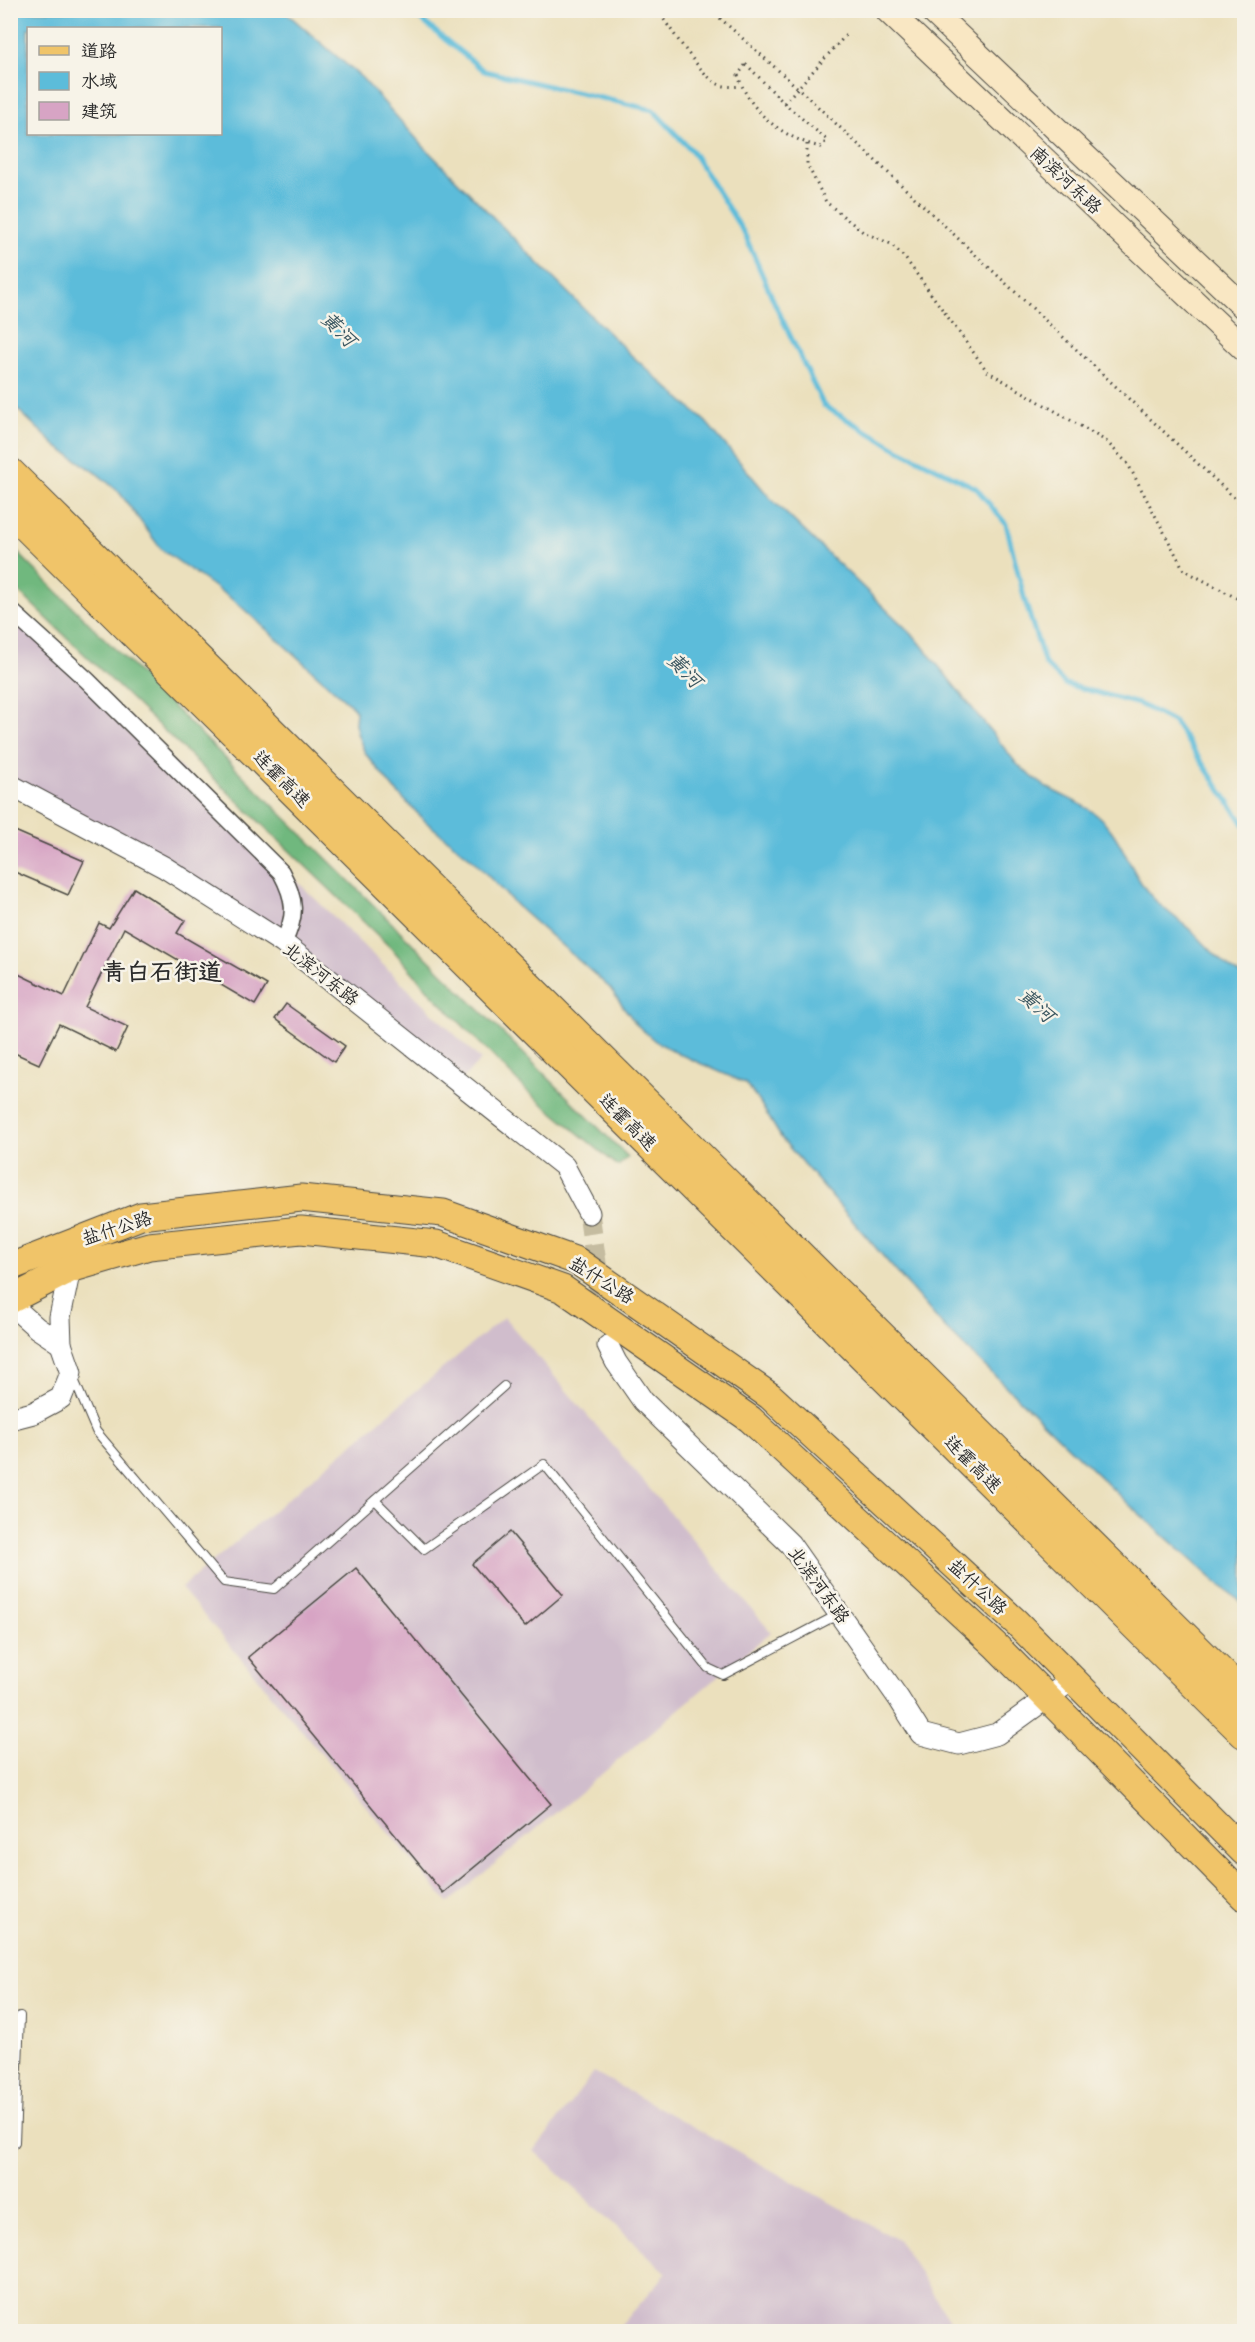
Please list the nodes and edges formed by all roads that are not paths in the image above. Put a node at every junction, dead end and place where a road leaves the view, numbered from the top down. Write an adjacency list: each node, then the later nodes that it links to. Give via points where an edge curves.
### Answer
1 (887, 10): 4 (main road, 南滨河东路)
2 (931, 10): 3 (main road, 南滨河东路)
3 (1245, 307)
4 (1245, 349)
5 (10, 473): 22 (highway, 连霍高速)
6 (10, 510): 24 (highway, 连霍高速)
7 (10, 610): 9 (street, via 281,872 294,908)
8 (10, 785): 9 (street, 北滨河东路, via 164,867)
9 (283, 943): 10 (street, 北滨河东路, via 564,1166)
10 (589, 1213)
11 (10, 1267): 21 (main road, 盐什公路, via 141,1215 301,1198 442,1213 578,1261 770,1396)
12 (70, 1269): 13 (main road, 盐什公路); 14 (street, via 60,1317); 23 (main road, 盐什公路, via 149,1246 301,1230 436,1244 563,1289 750,1419)
13 (10, 1302): 14 (street, via 37,1329)
14 (61, 1344): 16 (street)
15 (608, 1346): 20 (street, 北滨河东路, via 643,1401 790,1544)
16 (71, 1373): 18 (street, via 61,1398 33,1413); 19 (lane, via 96,1431 224,1582 274,1589)
17 (504, 1386): 19 (lane)
18 (10, 1419)
19 (375, 1500): 20 (lane, via 424,1549 544,1464 708,1668 723,1675)
20 (839, 1614): 23 (street, 北滨河东路, via 921,1734 959,1744 997,1734)
21 (1073, 1678): 23 (street, 北滨河东路); 25 (main road)
22 (1245, 1696)
23 (1048, 1698): 26 (main road)
24 (1245, 1733)
25 (1245, 1852)
26 (1245, 1897)
27 (20, 2016): 28 (lane, via 15,2142)
28 (10, 2150)

